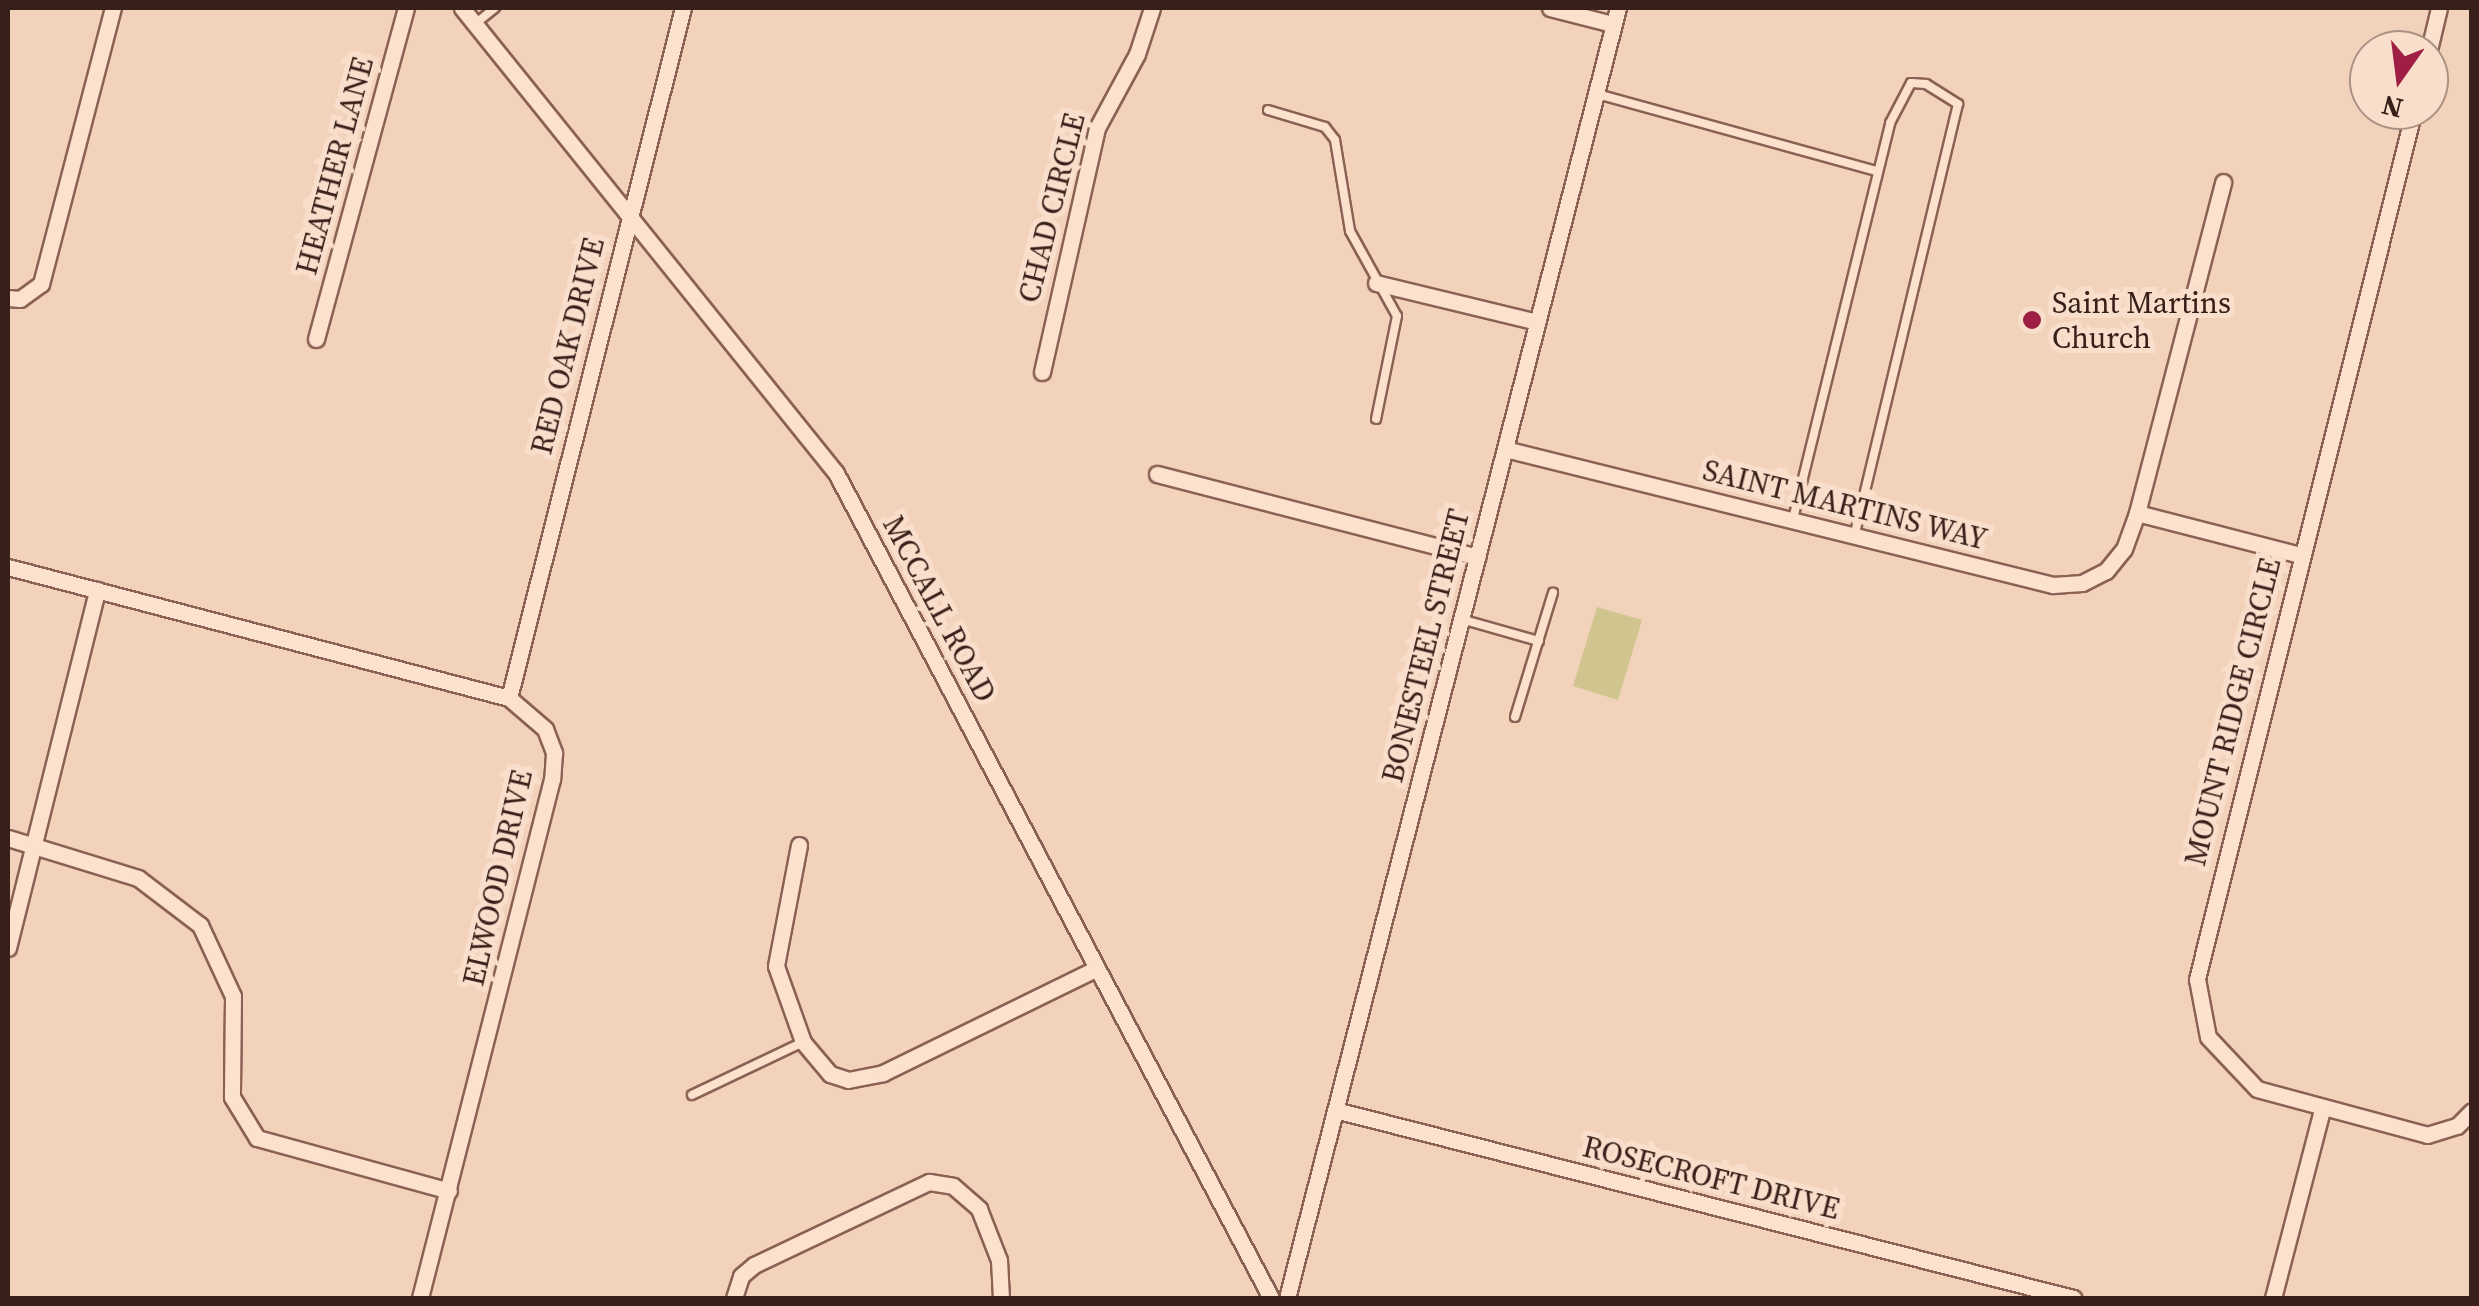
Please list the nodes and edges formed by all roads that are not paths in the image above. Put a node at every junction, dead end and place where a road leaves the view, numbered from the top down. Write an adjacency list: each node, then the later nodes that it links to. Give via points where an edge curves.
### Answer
1 (113, 8): 18 (street, via 41,284 20,299)
2 (406, 8): 20 (street, HEATHER LANE)
3 (462, 8): 9 (street, MCCALL ROAD)
4 (495, 8): 9 (lane)
5 (682, 8): 16 (street, RED OAK DRIVE)
6 (1152, 8): 21 (street, CHAD CIRCLE, via 1137,54 1097,128)
7 (1550, 8): 10 (street)
8 (1618, 8): 10 (street, BONESTEEL STREET)
9 (475, 24): 16 (street, MCCALL ROAD)
10 (1613, 24): 11 (street, BONESTEEL STREET)
11 (1596, 94): 14 (lane); 19 (street, BONESTEEL STREET)
12 (1268, 110): 17 (lane, via 1325,127 1335,140 1350,231)
13 (2409, 130): 28 (street, MOUNT RIDGE CIRCLE)
14 (1878, 172): 26 (lane); 27 (lane, via 1890,122 1911,83 1947,92 1958,104)
15 (2223, 182): 25 (street, SAINT MARTINS WAY)
16 (629, 215): 35 (street, RED OAK DRIVE); 41 (street, MCCALL ROAD, via 836,473)
17 (1376, 283): 19 (street); 22 (lane, via 1397,316)
18 (8, 298)
19 (1537, 322): 23 (street, BONESTEEL STREET)
20 (316, 339)
21 (1042, 372)
22 (1376, 418)
23 (1505, 449): 26 (street, SAINT MARTINS WAY); 29 (street, BONESTEEL STREET)
24 (1157, 474): 29 (street)
25 (2137, 513): 27 (street, SAINT MARTINS WAY, via 2124,549 2106,571 2082,584 2053,585); 28 (street)
26 (1792, 520): 27 (street, SAINT MARTINS WAY)
27 (1854, 536)
28 (2301, 555): 45 (street, MOUNT RIDGE CIRCLE, via 2197,978 2208,1036 2237,1075 2257,1089)
29 (1477, 557): 33 (street, BONESTEEL STREET)
30 (8, 567): 31 (street, ELWOOD DRIVE)
31 (98, 590): 35 (street, ELWOOD DRIVE); 38 (street)
32 (1553, 593): 34 (lane)
33 (1461, 618): 34 (lane); 44 (street, BONESTEEL STREET)
34 (1538, 642): 36 (lane)
35 (509, 698): 47 (street, ELWOOD DRIVE, via 545,729 554,753 552,779)
36 (1515, 717)
37 (8, 838): 38 (street)
38 (34, 845): 40 (street); 47 (street, via 138,878 200,925 233,996 232,1097 258,1138)
39 (799, 845): 42 (street, via 776,966)
40 (8, 948)
41 (1097, 968): 42 (street, via 865,1080 830,1074); 51 (street, MCCALL ROAD)
42 (803, 1042): 43 (lane)
43 (692, 1094)
44 (1335, 1110): 52 (street, BONESTEEL STREET); 53 (street, ROSECROFT DRIVE)
45 (2322, 1110): 46 (street, MOUNT RIDGE CIRCLE, via 2427,1134 2457,1126); 54 (street)
46 (2472, 1111)
47 (449, 1192): 48 (street, ELWOOD DRIVE)
48 (420, 1298)
49 (734, 1298): 50 (street, via 741,1276 754,1265 929,1182 953,1186 978,1208 999,1260)
50 (1001, 1298)
51 (1271, 1298)
52 (1287, 1298)
53 (2074, 1298)
54 (2273, 1298)

